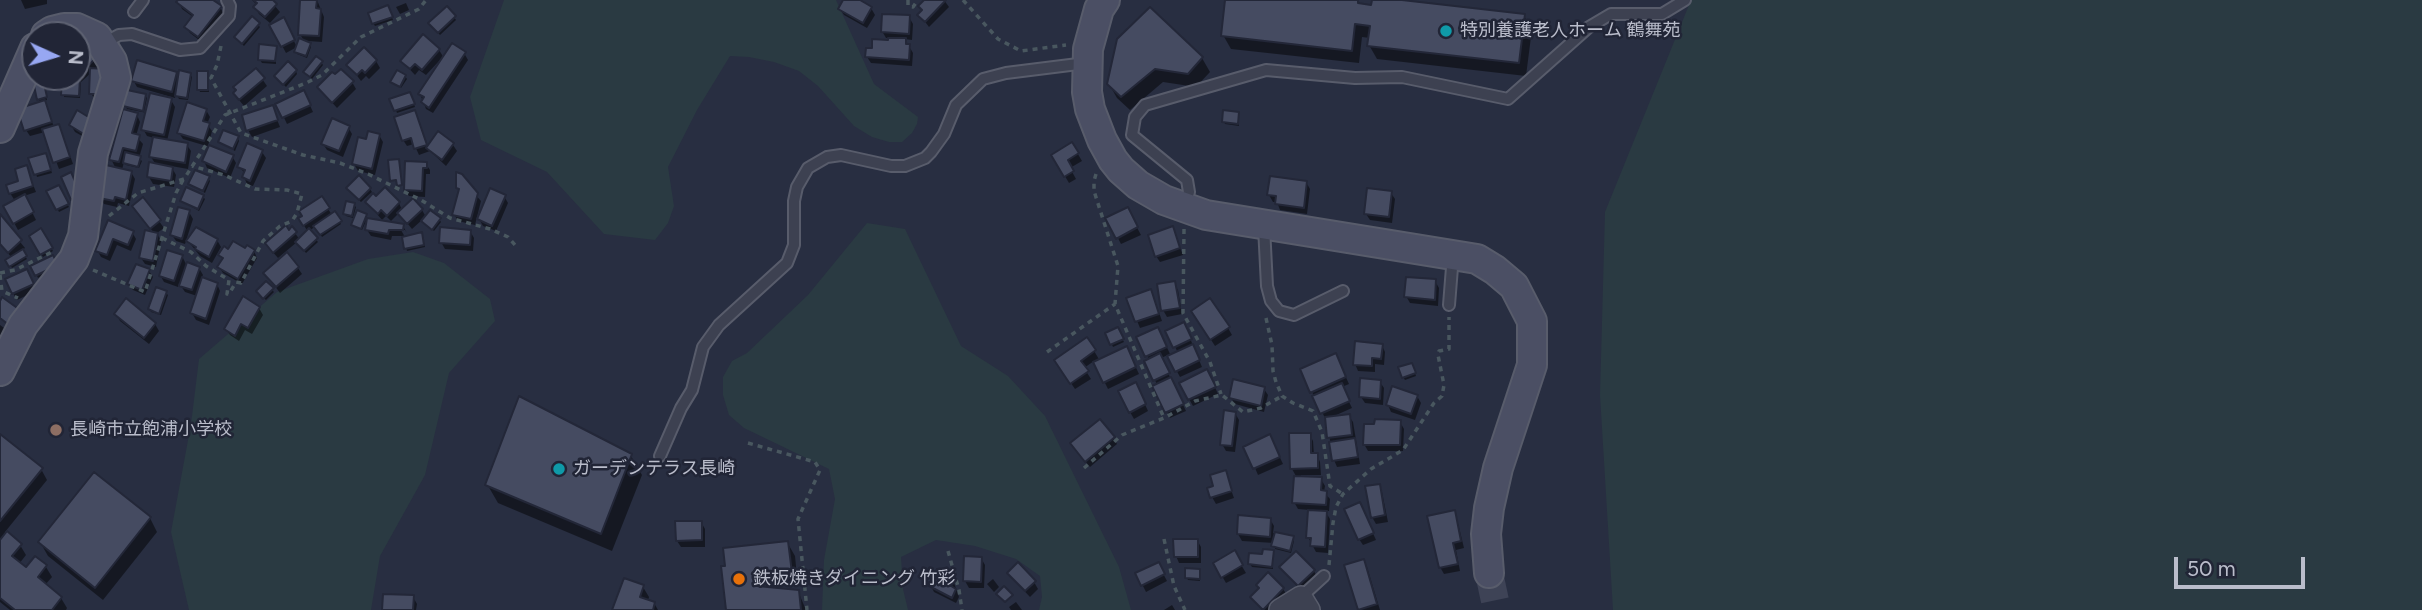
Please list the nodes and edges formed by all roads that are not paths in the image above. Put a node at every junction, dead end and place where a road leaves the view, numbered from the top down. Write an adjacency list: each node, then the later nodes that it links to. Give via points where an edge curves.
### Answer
1 (143, 0): 5 (lane)
2 (227, 0): 7 (lane, via 229,16 200,48 180,50 132,34)
3 (1105, 0): 8 (street)
4 (1685, 0): 11 (lane, via 1662,14 1611,14 1508,99 1402,77 1355,78 1266,69 1144,105 1135,117 1132,135 1187,180)
5 (134, 12)
6 (91, 34): 7 (street)
7 (103, 44): 16 (street, via 116,78 93,153 78,248 23,325)
8 (1077, 54): 11 (street, via 1101,140 1121,170); 17 (lane, via 983,79 956,105 944,134 925,158 891,166 841,155 808,168 796,194 794,245 787,263 719,325 703,347 691,390)
9 (21, 80): 10 (street)
10 (0, 128)
11 (1186, 209): 12 (street)
12 (1264, 224): 13 (street); 14 (lane, via 1267,286 1279,311 1294,315)
13 (1454, 254): 15 (lane); 18 (street, via 1477,259 1514,286 1532,321 1532,365 1489,508)
14 (1343, 291)
15 (1449, 305)
16 (0, 371)
17 (660, 456)
18 (1489, 573)
19 (1324, 576): 20 (lane)
20 (1305, 603): 21 (street)
21 (1280, 610)

